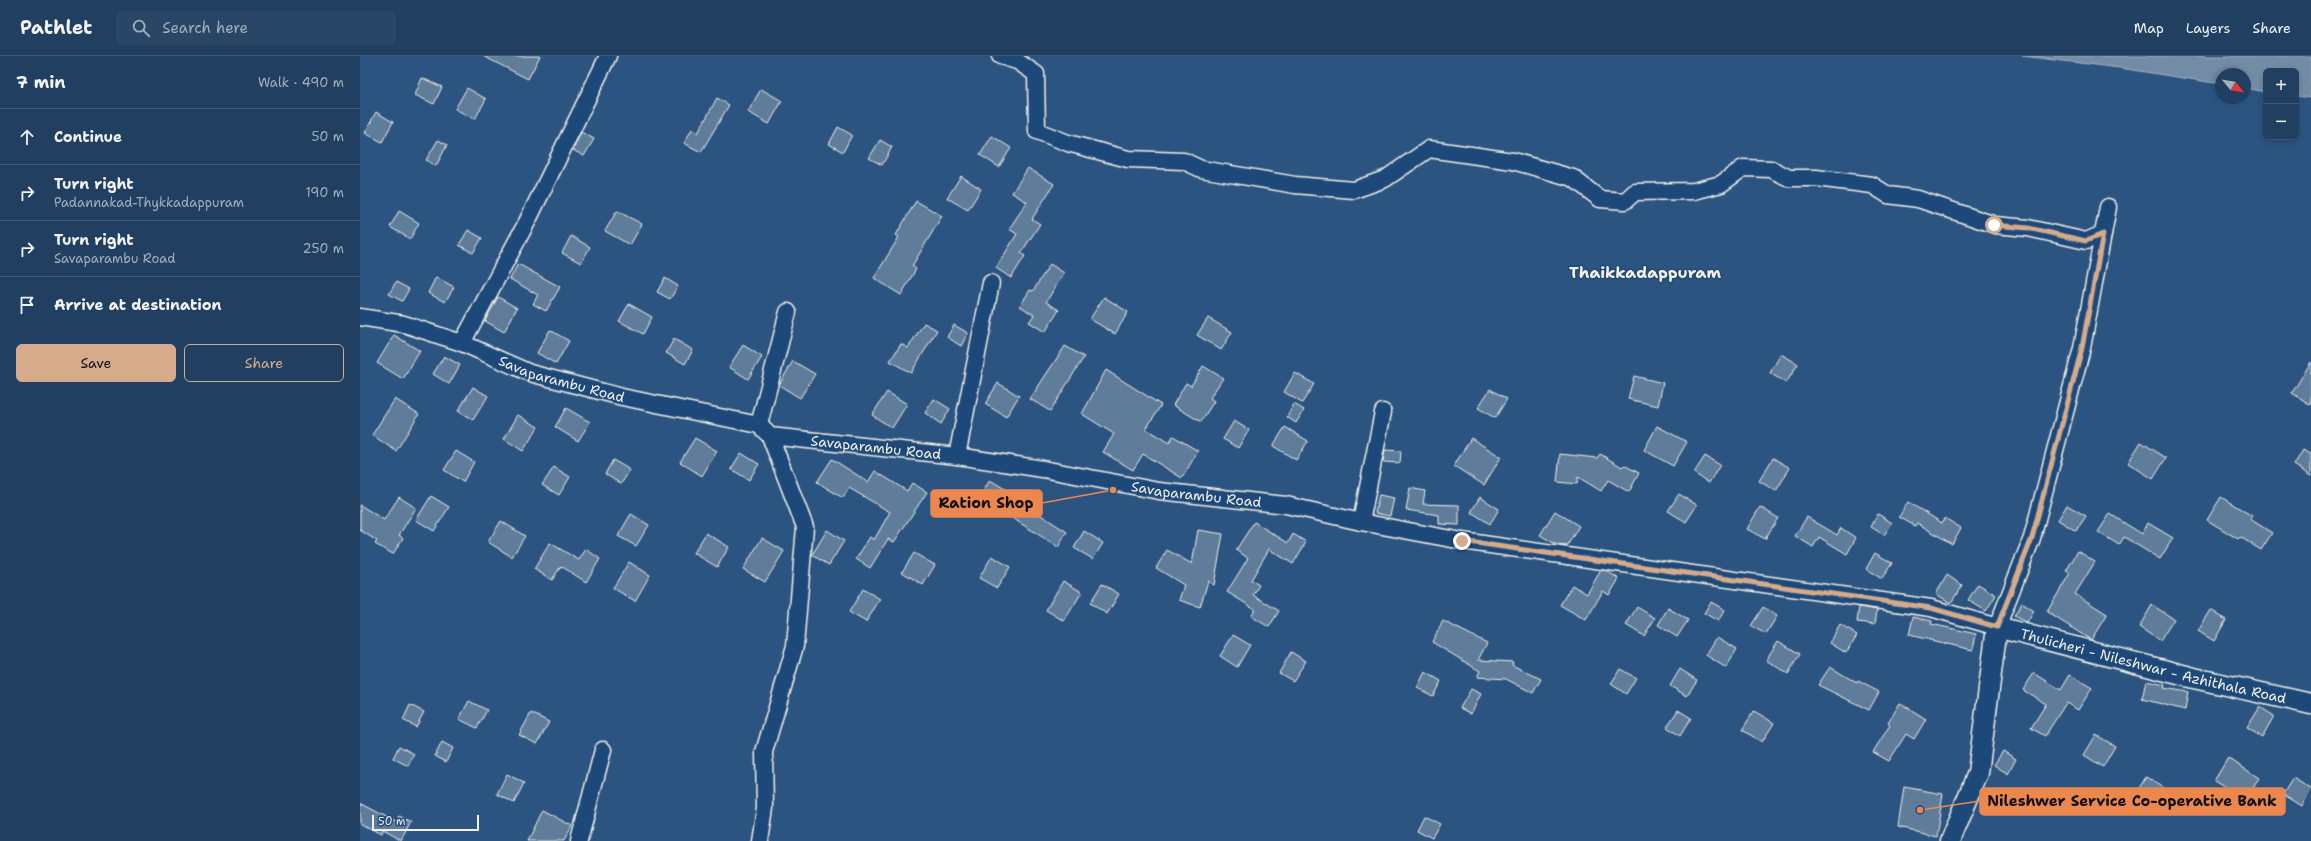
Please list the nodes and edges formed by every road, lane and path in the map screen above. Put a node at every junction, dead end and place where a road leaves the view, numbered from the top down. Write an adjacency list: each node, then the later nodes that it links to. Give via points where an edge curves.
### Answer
1 (608, 56): 8 (street, via 527,222)
2 (1000, 56): 4 (street, via 1017,61 1036,74 1038,131 1068,143 1128,159 1184,161 1201,169 1295,185 1354,190 1385,179 1429,149 1513,161 1573,178 1600,199 1625,201 1635,192 1694,191 1721,184 1742,168 1770,169 1789,178 1816,178 1872,185 1888,195 1918,199 1994,225 2028,228 2086,241)
3 (2108, 207): 4 (street)
4 (2103, 234): 13 (street, via 2082,348 2032,538)
5 (991, 283): 11 (street)
6 (788, 312): 10 (street)
7 (360, 317): 8 (street, Savaparambu Road, via 404,324)
8 (462, 343): 10 (street, Savaparambu Road, via 530,373)
9 (1383, 412): 12 (street)
10 (765, 431): 11 (street, Savaparambu Road); 17 (street, via 805,527 795,646 764,752 765,808)
11 (956, 456): 12 (street, Savaparambu Road, via 1160,491 1286,505)
12 (1361, 522): 13 (street, Savaparambu Road, via 1462,541 1931,608)
13 (1997, 627): 14 (main road, Thulicheri - Nileshwar - Azhithala Road, via 2194,678); 18 (main road, via 1978,773)
14 (2311, 704)
15 (603, 750): 16 (street)
16 (579, 841)
17 (760, 841)
18 (1950, 841)

